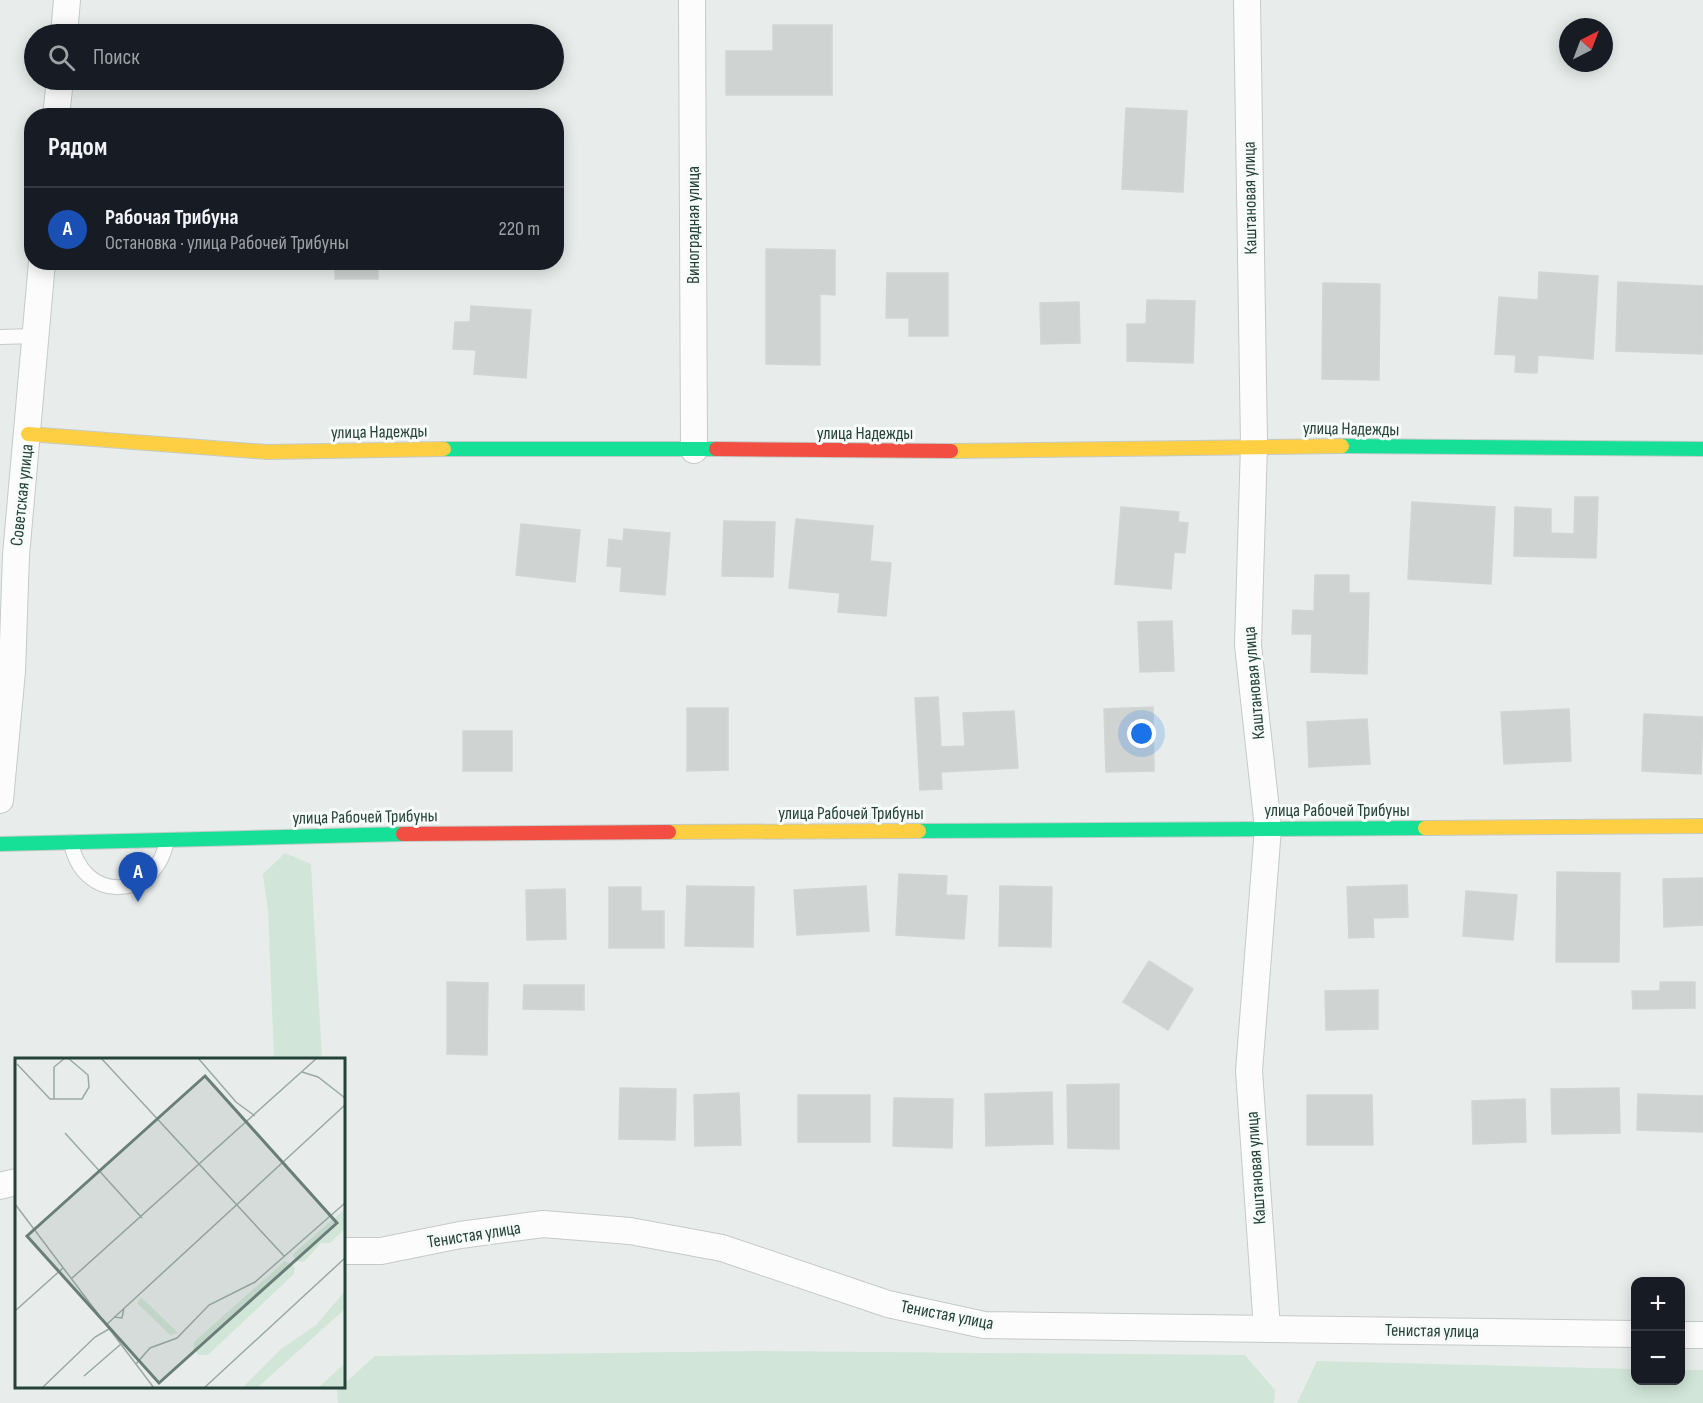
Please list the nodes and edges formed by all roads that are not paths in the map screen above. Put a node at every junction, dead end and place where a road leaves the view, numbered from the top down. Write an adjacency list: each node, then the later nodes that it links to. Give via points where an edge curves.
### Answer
1 (67, 0): 4 (street)
2 (692, 0): 13 (street, Виноградная улица)
3 (1247, 0): 11 (street, Каштановая улица)
4 (65, 24)
5 (59, 90): 6 (street)
6 (57, 108)
7 (41, 270): 8 (street, Советская улица)
8 (35, 336): 9 (lane); 10 (street, Советская улица)
9 (0, 337)
10 (28, 434): 13 (street, улица Надежды, via 267,452); 14 (street, Советская улица)
11 (1254, 446): 12 (street, улица Надежды); 13 (street, улица Надежды, via 978,451); 16 (street, Каштановая улица, via 1248,645)
12 (1703, 449)
13 (694, 450)
14 (0, 800)
15 (1703, 826): 16 (street, улица Рабочей Трибуны)
16 (1268, 828): 17 (street, улица Рабочей Трибуны, via 385,834); 23 (street, Каштановая улица, via 1249,1071)
17 (166, 840): 18 (street, улица Рабочей Трибуны); 18 (lane, via 157,868 144,880 121,887 97,883 84,873 74,859)
18 (71, 842): 19 (street, улица Рабочей Трибуны)
19 (0, 844)
20 (15, 1182): 21 (street)
21 (0, 1186)
22 (345, 1251): 23 (street, Тенистая улица, via 381,1251 543,1224 630,1231 722,1248 888,1304 984,1325)
23 (1267, 1329): 24 (street, Тенистая улица)
24 (1631, 1334)
25 (1685, 1335): 26 (street)
26 (1703, 1335)

